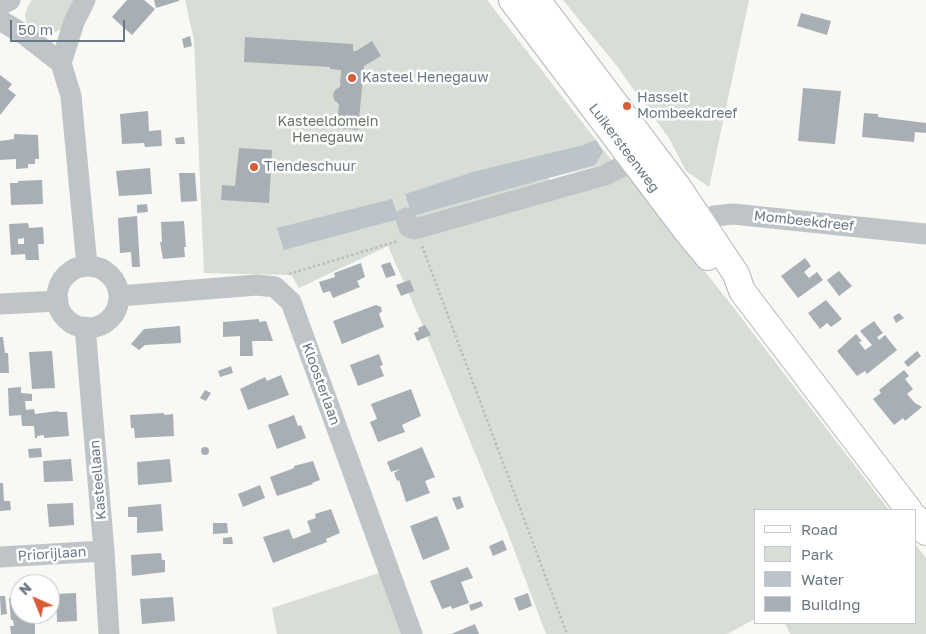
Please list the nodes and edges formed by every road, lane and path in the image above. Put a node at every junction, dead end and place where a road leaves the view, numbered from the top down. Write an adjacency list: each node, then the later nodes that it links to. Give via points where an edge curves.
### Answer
1 (10, 0): 5 (street)
2 (84, 0): 7 (street)
3 (512, 0): 8 (main road, Luikersteenweg)
4 (537, 0): 8 (main road, Luikersteenweg)
5 (0, 4)
6 (0, 20): 7 (street)
7 (61, 63): 13 (street, via 71,96)
8 (640, 153): 9 (street, via 605,175); 10 (main road, Luikersteenweg)
9 (410, 223): 26 (path)
10 (694, 225): 11 (street, Mombeekdreef, via 714,216 733,214); 19 (main road, Luikersteenweg, via 729,281 742,290)
11 (926, 234)
12 (396, 242): 14 (path, via 287,274)
13 (87, 266): 15 (street, via 98,267 112,278); 16 (street, via 76,268 65,276 58,288)
14 (275, 287): 15 (street, via 257,285); 25 (street, Kloosterlaan, via 291,302)
15 (119, 296): 18 (street, via 111,317 101,324)
16 (58, 301): 17 (street); 18 (street, via 68,320)
17 (0, 304)
18 (85, 327): 22 (street, Kasteellaan)
19 (908, 509)
20 (916, 518): 21 (main road)
21 (926, 532)
22 (104, 550): 23 (street, Priorijlaan); 24 (street, Kasteellaan)
23 (0, 557)
24 (109, 634)
25 (412, 634)
26 (567, 634)

